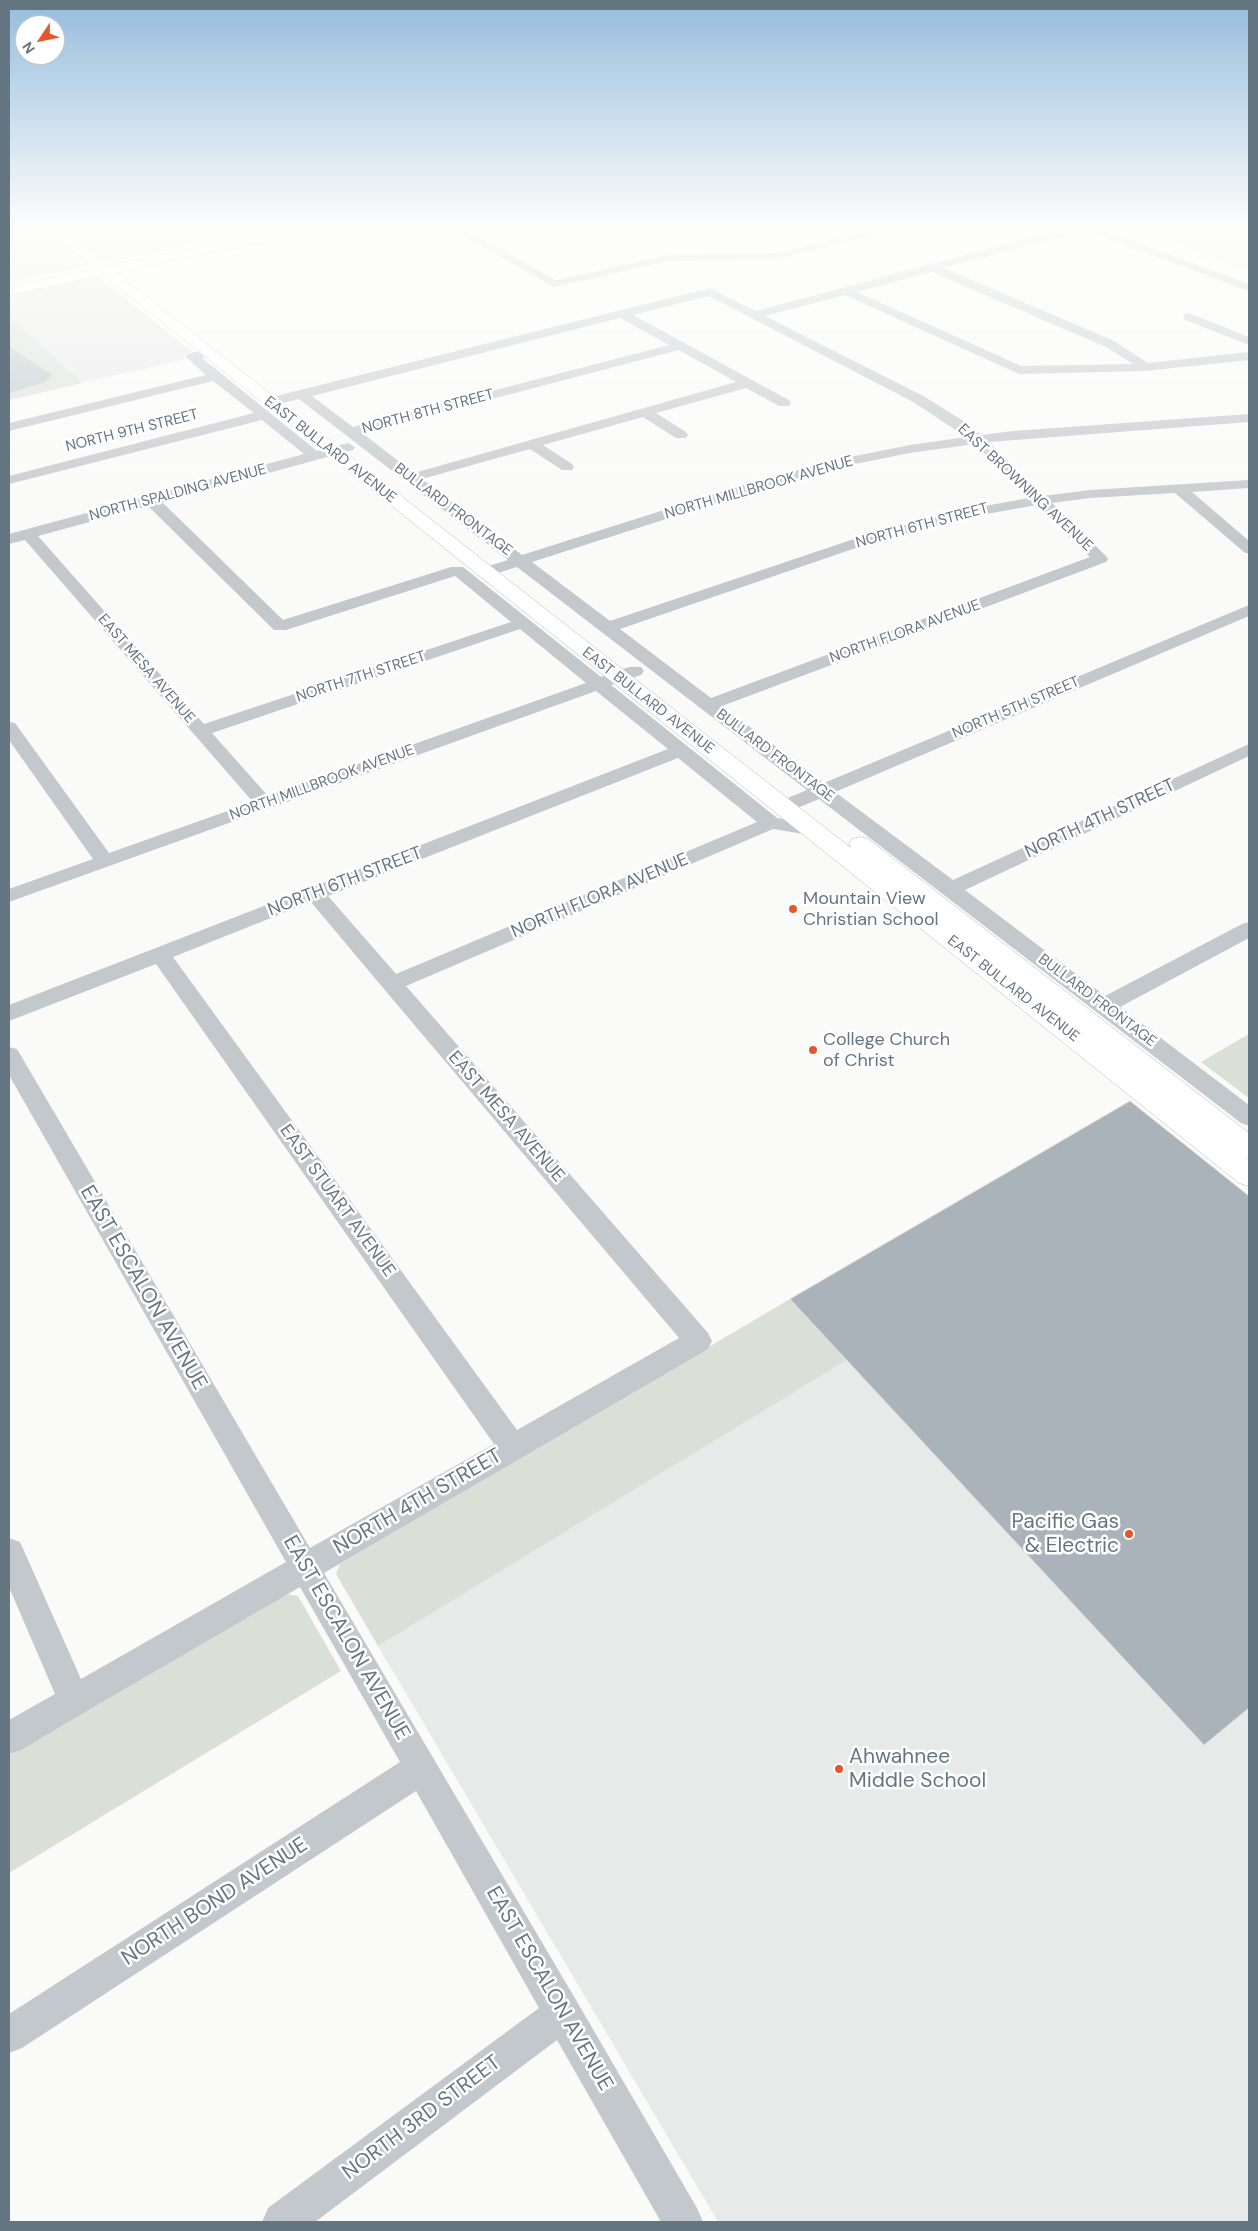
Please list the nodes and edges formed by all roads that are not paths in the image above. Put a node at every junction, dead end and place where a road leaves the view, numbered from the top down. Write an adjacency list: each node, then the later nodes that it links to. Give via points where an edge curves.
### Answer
1 (180, 329): 11 (main road, EAST BULLARD AVENUE)
2 (186, 329): 16 (main road, EAST BULLARD AVENUE)
3 (563, 329): 16 (street, NORTH 9TH STREET)
4 (649, 329): 10 (street)
5 (782, 329): 22 (street, EAST BROWNING AVENUE, via 920,400)
6 (929, 329): 13 (street, via 1019,370)
7 (1075, 329): 13 (street, via 1110,344)
8 (1219, 329): 9 (street)
9 (1249, 341)
10 (680, 346): 15 (street); 24 (street, NORTH 8TH STREET)
11 (208, 353): 14 (street, BULLARD FRONTAGE, via 192,357); 16 (main road, EAST BULLARD AVENUE)
12 (1249, 356): 13 (street)
13 (1145, 367)
14 (216, 376): 16 (street, BULLARD FRONTAGE); 20 (street)
15 (748, 383): 17 (street); 18 (street)
16 (280, 402): 24 (street, BULLARD FRONTAGE); 24 (main road, EAST BULLARD AVENUE); 27 (street, NORTH 9TH STREET)
17 (784, 403)
18 (645, 412): 21 (street); 23 (street)
19 (1249, 418): 22 (street, NORTH MILLBROOK AVENUE)
20 (9, 427)
21 (681, 435)
22 (977, 439): 30 (street, EAST BROWNING AVENUE); 36 (street, NORTH MILLBROOK AVENUE, via 811,470)
23 (532, 444): 25 (street); 26 (street)
24 (336, 447): 26 (street, BULLARD FRONTAGE); 31 (street, NORTH SPALDING AVENUE); 36 (main road, EAST BULLARD AVENUE)
25 (567, 467)
26 (411, 478): 36 (street, BULLARD FRONTAGE)
27 (9, 480)
28 (1249, 484): 29 (street, NORTH 6TH STREET)
29 (1178, 488): 30 (street, NORTH 6TH STREET); 34 (street)
30 (1041, 500): 35 (street, EAST BROWNING AVENUE); 39 (street, NORTH 6TH STREET, via 968,513 871,538)
31 (152, 501): 32 (street, NORTH SPALDING AVENUE); 38 (street, via 280,626 457,570)
32 (28, 534): 33 (street, NORTH SPALDING AVENUE); 43 (street, EAST MESA AVENUE)
33 (9, 539)
34 (1249, 549)
35 (1100, 559): 41 (street, NORTH FLORA AVENUE)
36 (502, 566): 39 (street, BULLARD FRONTAGE); 40 (main road, EAST BULLARD AVENUE)
37 (1249, 610): 47 (street, NORTH 5TH STREET)
38 (523, 623): 40 (street); 43 (street, NORTH 7TH STREET)
39 (607, 628): 41 (street, BULLARD FRONTAGE)
40 (617, 677): 45 (street); 46 (street, NORTH MILLBROOK AVENUE); 47 (main road, EAST BULLARD AVENUE)
41 (709, 705): 47 (street, BULLARD FRONTAGE)
42 (9, 727): 48 (street)
43 (200, 731): 46 (street, EAST MESA AVENUE)
44 (1249, 749): 49 (street, NORTH 4TH STREET)
45 (681, 750): 47 (street); 50 (street, NORTH 6TH STREET)
46 (265, 804): 48 (street, NORTH MILLBROOK AVENUE)
47 (794, 805): 49 (street, BULLARD FRONTAGE); 54 (main road, EAST BULLARD AVENUE, via 810,828); 55 (street, NORTH FLORA AVENUE); 58 (main road, EAST BULLARD AVENUE)
48 (105, 861): 51 (street, NORTH MILLBROOK AVENUE)
49 (950, 889): 56 (street, BULLARD FRONTAGE)
50 (315, 894): 53 (street, NORTH 6TH STREET); 55 (street, EAST MESA AVENUE)
51 (9, 896)
52 (1249, 929): 56 (street)
53 (160, 954): 57 (street, NORTH 6TH STREET); 64 (street, EAST STUART AVENUE)
54 (996, 976): 58 (main road, via 1017,979 1076,1025); 62 (main road, EAST BULLARD AVENUE)
55 (392, 984): 63 (street, EAST MESA AVENUE)
56 (1104, 1006): 60 (street, BULLARD FRONTAGE)
57 (9, 1014)
58 (1129, 1054): 61 (main road, EAST BULLARD AVENUE)
59 (9, 1055): 66 (street, EAST ESCALON AVENUE)
60 (1249, 1117)
61 (1249, 1148)
62 (1249, 1175)
63 (698, 1341): 64 (street, NORTH 4TH STREET)
64 (513, 1447): 66 (street, NORTH 4TH STREET)
65 (9, 1552): 67 (street)
66 (305, 1568): 67 (street, NORTH 4TH STREET); 69 (street, EAST ESCALON AVENUE)
67 (74, 1701): 68 (street, NORTH 4TH STREET)
68 (9, 1738)
69 (421, 1768): 70 (street, EAST ESCALON AVENUE); 71 (street, NORTH BOND AVENUE)
70 (562, 2013): 72 (street, NORTH 3RD STREET); 73 (street, EAST ESCALON AVENUE)
71 (9, 2035)
72 (282, 2222)
73 (683, 2222)

